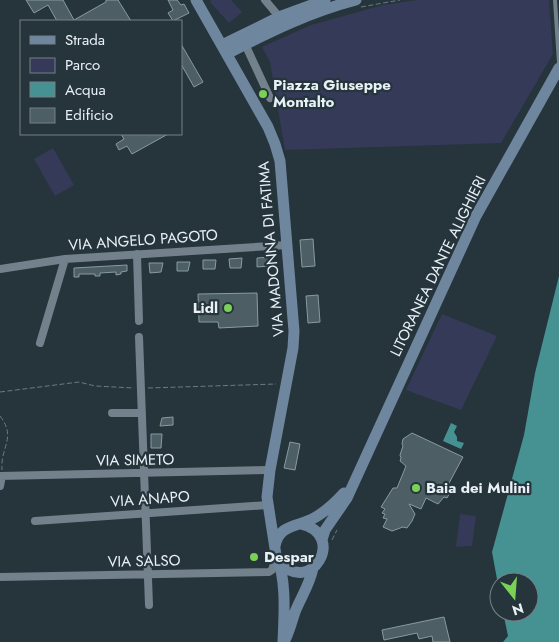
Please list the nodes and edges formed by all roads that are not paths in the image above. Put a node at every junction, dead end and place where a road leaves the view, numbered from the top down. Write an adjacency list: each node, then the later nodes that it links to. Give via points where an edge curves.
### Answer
1 (196, 0): 8 (main road, VIA MADONNA DI FATIMA)
2 (265, 0): 6 (street)
3 (325, 0): 6 (main road)
4 (356, 0): 6 (main road)
5 (555, 0): 9 (lane)
6 (282, 20): 7 (main road); 8 (main road)
7 (245, 44): 8 (main road); 11 (street)
8 (224, 49): 12 (main road, VIA MADONNA DI FATIMA, via 276,144)
9 (559, 63)
10 (559, 68): 24 (main road, LITORANEA DANTE ALIGHIERI, via 476,216)
11 (270, 98)
12 (288, 245): 13 (street, VIA ANGELO PAGOTO); 21 (main road, VIA MADONNA DI FATIMA, via 294,345)
13 (137, 254): 14 (street, VIA ANGELO PAGOTO); 16 (street)
14 (65, 259): 15 (street, VIA ANGELO PAGOTO); 18 (street)
15 (0, 269)
16 (139, 321)
17 (139, 337): 19 (street)
18 (40, 343)
19 (142, 413): 20 (street); 22 (street)
20 (112, 414)
21 (270, 470): 22 (street, VIA SIMETO); 26 (main road, VIA MADONNA DI FATIMA)
22 (144, 474): 23 (street, VIA SIMETO); 27 (street)
23 (1, 476): 25 (street)
24 (353, 482): 29 (main road, via 325,511); 31 (main road)
25 (0, 486)
26 (268, 510): 27 (street, VIA ANAPO); 30 (main road, via 276,525); 32 (main road, VIA MADONNA DI FATIMA)
27 (146, 513): 28 (street, VIA ANAPO); 34 (street)
28 (35, 521)
29 (301, 524): 30 (main road); 31 (main road, via 314,529)
30 (288, 527): 32 (main road, via 279,536)
31 (322, 540): 33 (main road, via 321,558)
32 (277, 555): 33 (main road, via 283,566 295,572); 34 (street, VIA SALSO, via 272,570 268,572); 37 (main road, VIA MADONNA DI FATIMA, via 284,602)
33 (313, 568): 37 (main road)
34 (148, 574): 35 (street, VIA SALSO); 36 (street)
35 (0, 577)
36 (149, 605)
37 (284, 642)

